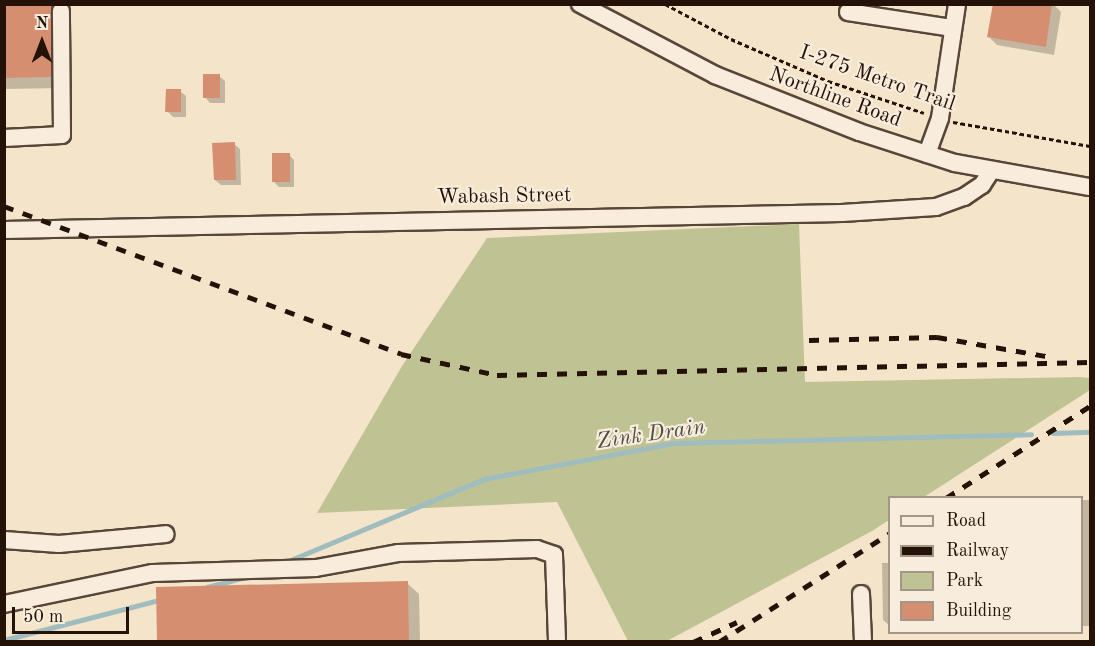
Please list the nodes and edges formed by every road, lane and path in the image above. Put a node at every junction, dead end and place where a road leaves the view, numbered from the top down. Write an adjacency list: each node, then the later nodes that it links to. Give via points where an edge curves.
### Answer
1 (580, 4): 10 (street, Northline Road, via 671,54 759,95)
2 (664, 4): 7 (path, I-275 Metro Trail, via 731,39 828,81)
3 (957, 4): 6 (street)
4 (61, 11): 8 (street, via 62,135)
5 (848, 12): 6 (street)
6 (953, 28): 7 (street)
7 (940, 118): 9 (path, I-275 Metro Trail); 10 (street)
8 (4, 138)
9 (1090, 146)
10 (927, 154): 11 (street, Northline Road)
11 (992, 171): 12 (street, Northline Road); 13 (street, Wabash Street, via 982,185 964,197 936,207 842,213)
12 (1090, 187)
13 (4, 230)
14 (166, 534): 15 (street, via 59,544)
15 (4, 540)
16 (861, 594): 19 (street)
17 (4, 603): 18 (street, via 153,573 316,568 398,553 537,549 554,555)
18 (557, 642)
19 (863, 642)

